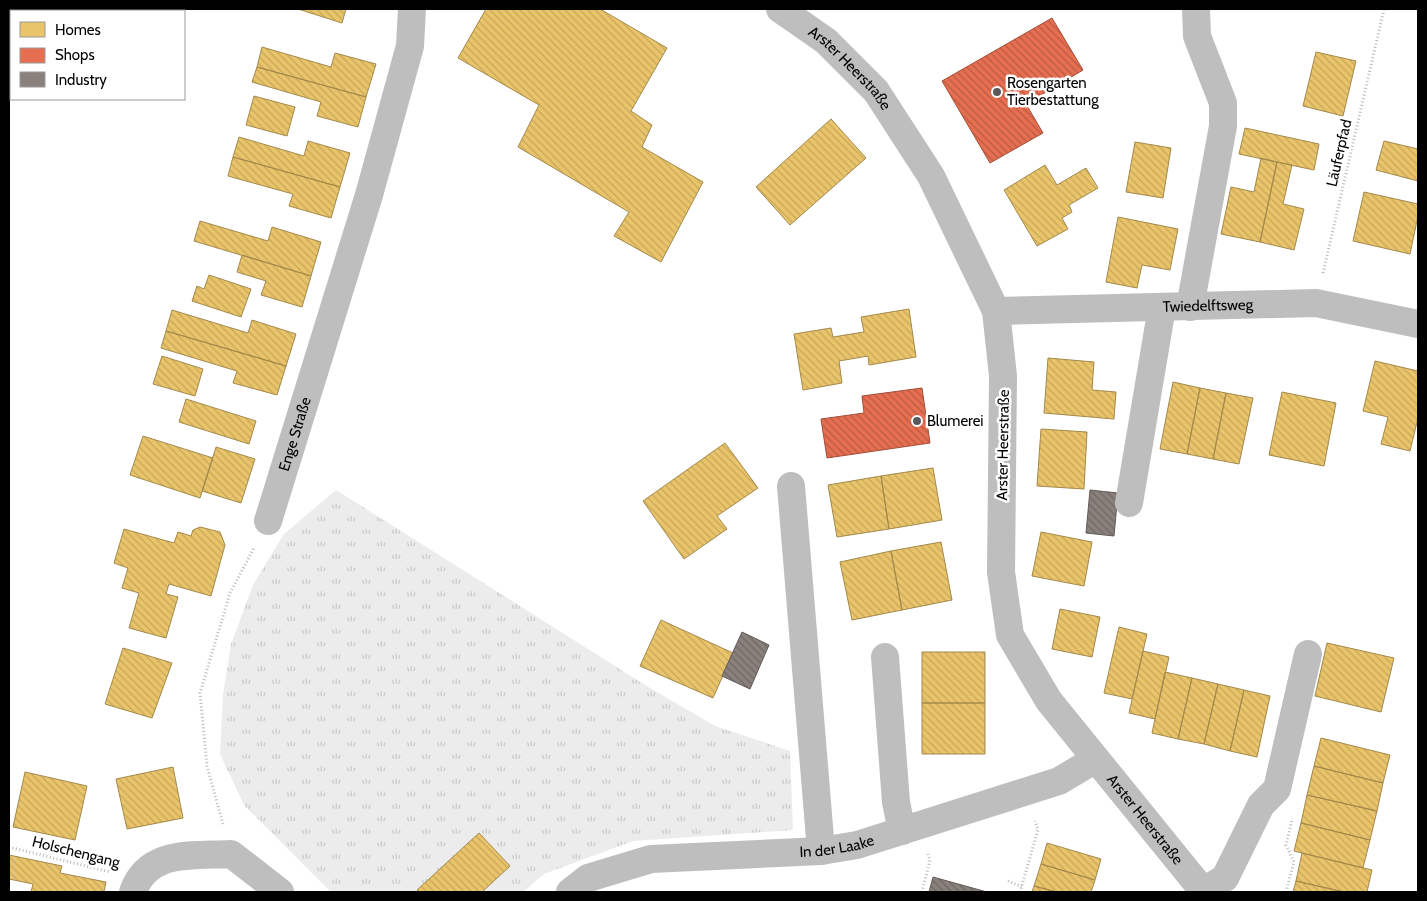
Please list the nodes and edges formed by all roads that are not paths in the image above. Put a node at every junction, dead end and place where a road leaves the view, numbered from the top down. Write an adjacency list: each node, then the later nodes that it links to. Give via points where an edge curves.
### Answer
1 (412, 9): 10 (street, Enge Straße, via 410,46 369,195)
2 (780, 9): 6 (street, Arster Heerstraße, via 826,41 876,91 931,176)
3 (1196, 9): 4 (street, via 1197,36 1223,103 1223,126)
4 (1190, 306): 5 (street, Twiedelftsweg); 7 (street, Twiedelftsweg, via 1316,303)
5 (1162, 307): 6 (street, Twiedelftsweg); 9 (street)
6 (996, 311): 13 (street, Arster Heerstraße, via 1003,376 1001,572 1010,635 1049,701)
7 (1418, 324)
8 (791, 486): 15 (street)
9 (1129, 503)
10 (268, 521)
11 (1308, 654): 19 (street, via 1277,789 1261,805 1225,878)
12 (885, 657): 14 (street, via 896,802)
13 (1096, 759): 14 (street, In der Laake, via 1059,781); 19 (street, Arster Heerstraße)
14 (910, 828): 15 (street, In der Laake, via 857,845)
15 (821, 851): 18 (street, In der Laake, via 651,859 588,878)
16 (135, 885): 17 (street, via 153,864 178,856 231,854)
17 (280, 892)
18 (570, 892)
19 (1204, 892)

